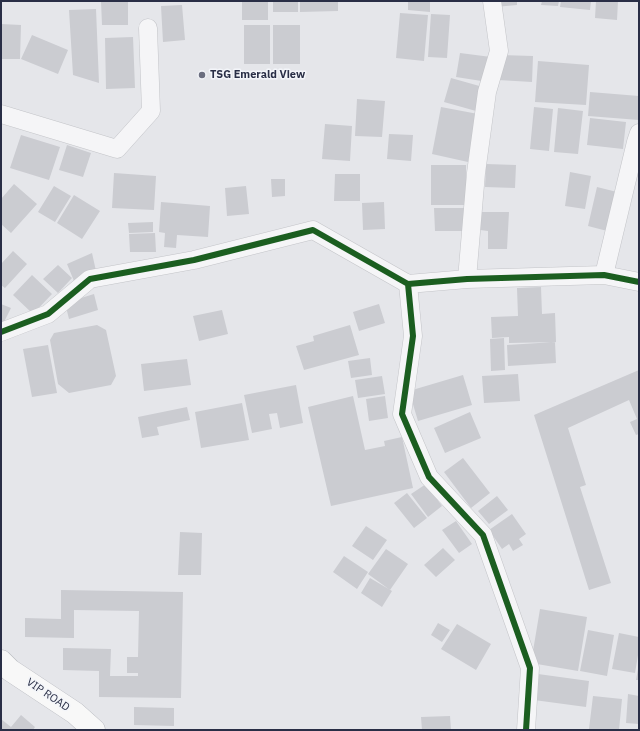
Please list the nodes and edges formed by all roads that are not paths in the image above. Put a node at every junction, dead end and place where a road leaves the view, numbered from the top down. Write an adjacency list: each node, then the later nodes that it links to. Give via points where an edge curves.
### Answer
1 (492, 1): 6 (street, via 499,51 487,92 476,173)
2 (148, 28): 3 (street, via 151,111 117,149)
3 (1, 114)
4 (639, 133): 5 (street)
5 (604, 275): 6 (street); 7 (street)
6 (467, 279): 8 (street)
7 (639, 282)
8 (408, 284): 9 (street, via 314,230 194,260 90,279 48,314); 12 (street, via 413,336 402,414 429,477 483,535 530,668)
9 (1, 332)
10 (1, 661): 11 (highway, VIP ROAD, via 10,670 75,713)
11 (94, 730)
12 (526, 730)

